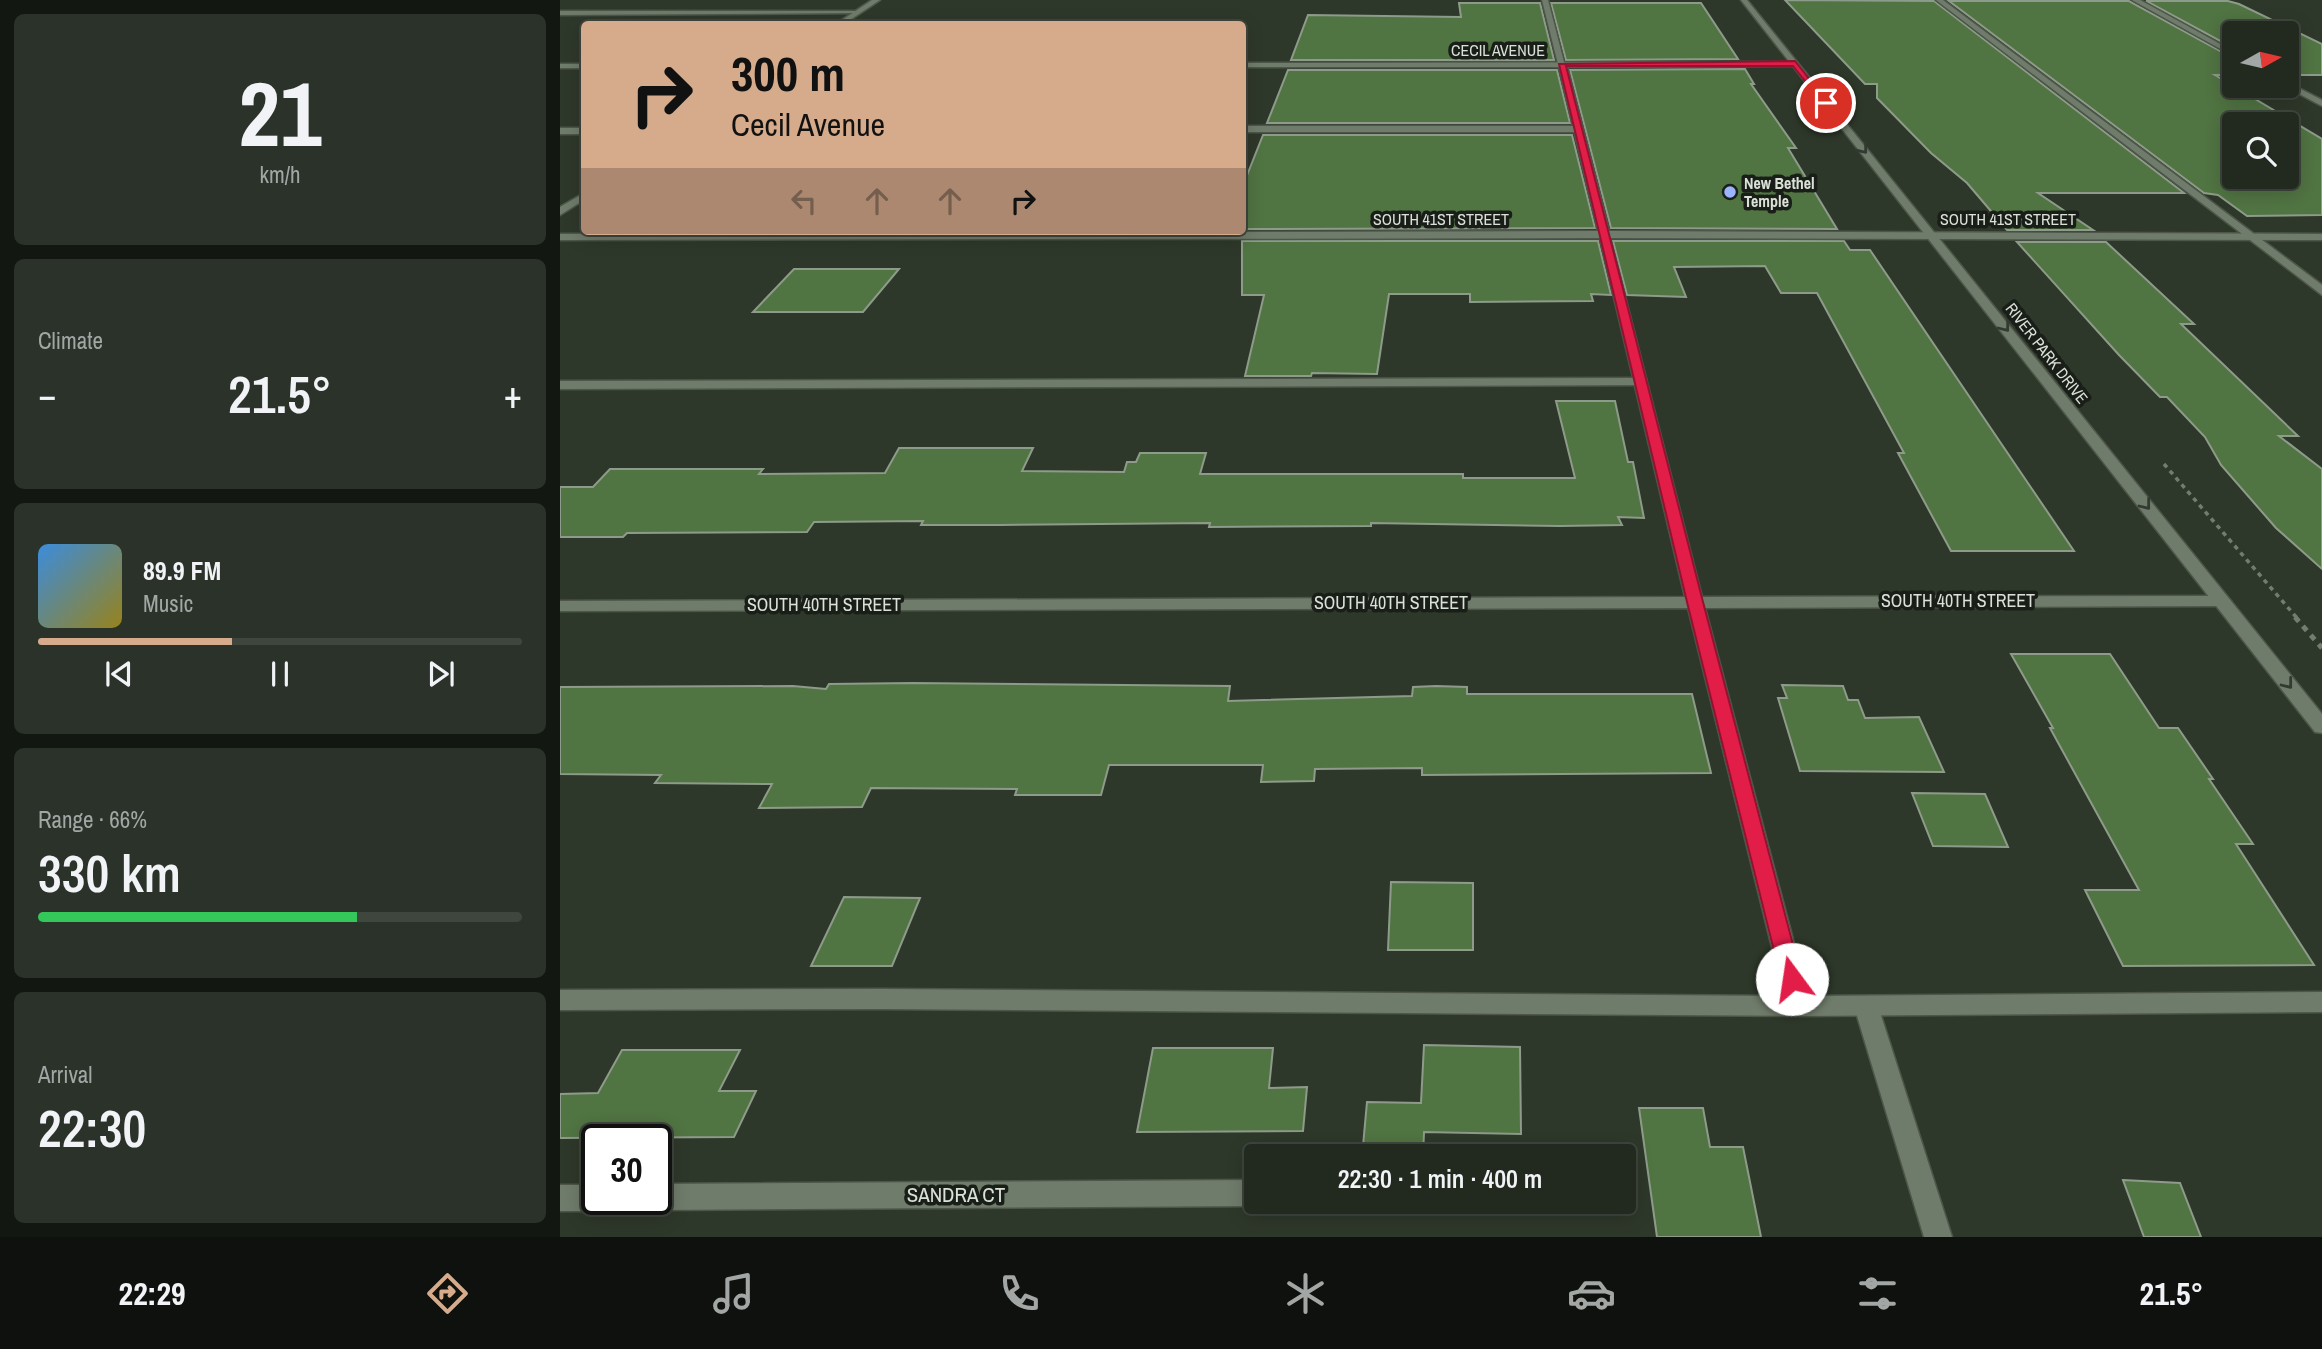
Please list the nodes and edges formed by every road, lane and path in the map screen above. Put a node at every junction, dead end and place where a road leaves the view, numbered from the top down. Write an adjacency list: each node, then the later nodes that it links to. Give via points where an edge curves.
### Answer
1 (877, 0): 7 (street)
2 (1545, 0): 10 (street)
3 (1744, 0): 11 (street, RIVER PARK DRIVE)
4 (1939, 0): 25 (street)
5 (2135, 0): 9 (street)
6 (560, 13): 7 (street)
7 (857, 13): 8 (street)
8 (845, 21)
9 (2222, 48)
10 (1562, 64): 11 (street, CECIL AVENUE); 12 (street, CECIL AVENUE); 18 (street)
11 (1795, 64): 23 (street, RIVER PARK DRIVE, one-way to 23)
12 (1246, 65)
13 (560, 66): 14 (street)
14 (581, 66)
15 (2300, 90): 16 (street)
16 (2322, 103)
17 (1246, 129): 18 (street)
18 (1578, 129): 24 (street)
19 (560, 131): 20 (street)
20 (581, 131)
21 (581, 198): 22 (street)
22 (560, 212)
23 (1930, 234): 24 (street, SOUTH 41ST STREET); 25 (street, SOUTH 41ST STREET); 31 (street, RIVER PARK DRIVE, one-way to 31)
24 (1604, 235): 26 (street, SOUTH 41ST STREET); 29 (street)
25 (2251, 236): 27 (street, SOUTH 41ST STREET); 28 (street)
26 (560, 237)
27 (2322, 237)
28 (2322, 291)
29 (1640, 382): 30 (street); 32 (street)
30 (560, 385)
31 (2222, 601): 32 (street, SOUTH 40TH STREET); 34 (street, RIVER PARK DRIVE, one-way to 34)
32 (1695, 602): 33 (street, SOUTH 40TH STREET); 37 (street)
33 (560, 606)
34 (2322, 727)
35 (560, 1000): 37 (street)
36 (2322, 1002): 38 (street)
37 (1798, 1006): 38 (street)
38 (1866, 1006): 43 (street)
39 (1244, 1192): 40 (street, SANDRA CT)
40 (672, 1197)
41 (560, 1198): 42 (street)
42 (581, 1198)
43 (1938, 1237)

